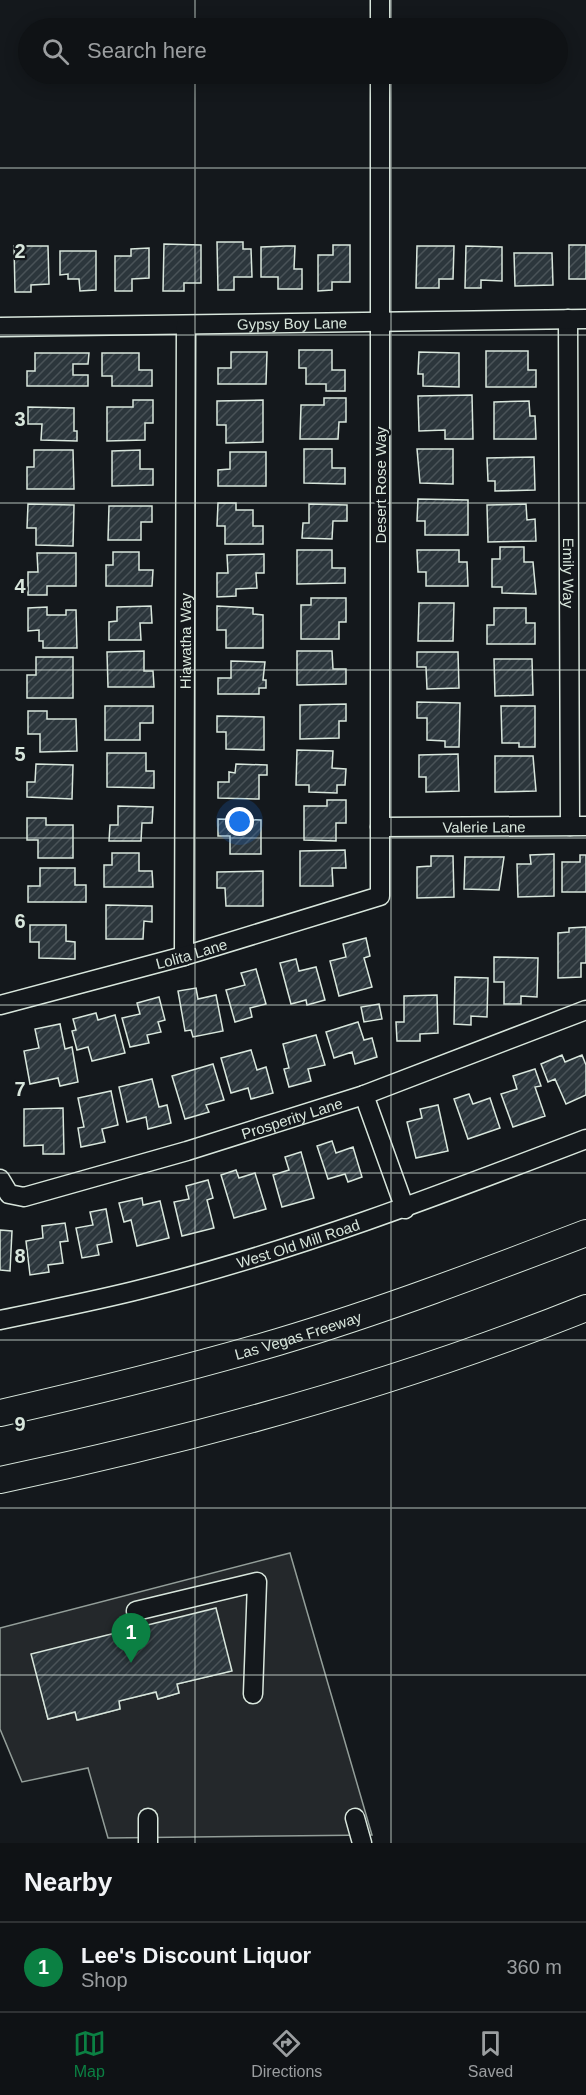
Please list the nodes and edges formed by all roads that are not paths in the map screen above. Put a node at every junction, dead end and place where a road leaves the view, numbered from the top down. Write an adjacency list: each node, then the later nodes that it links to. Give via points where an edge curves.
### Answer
1 (380, 0): 2 (street)
2 (380, 18)
3 (380, 84): 6 (street, Desert Rose Way)
4 (568, 319): 5 (street, Gypsy Boy Lane); 6 (street, Gypsy Boy Lane); 9 (street, Emily Way)
5 (586, 319)
6 (380, 320): 7 (street, Gypsy Boy Lane); 10 (street, Desert Rose Way)
7 (186, 325): 8 (street, Gypsy Boy Lane); 12 (street, Hiawatha Way)
8 (0, 327)
9 (578, 826): 10 (street, Valerie Lane)
10 (380, 827): 11 (street, Desert Rose Way)
11 (380, 896): 12 (street, Lolita Lane)
12 (184, 956): 13 (street, Lolita Lane)
13 (0, 1005)
14 (586, 1010): 15 (street, Prosperity Lane)
15 (364, 1095): 17 (street, Prosperity Lane, via 24,1197 9,1194); 18 (street)
16 (586, 1139): 18 (street, West Old Mill Road)
17 (0, 1179)
18 (405, 1209): 21 (street, West Old Mill Road, via 142,1289)
19 (586, 1233): 22 (highway, Las Vegas Freeway, via 279,1342 111,1388)
20 (586, 1308): 23 (highway, via 491,1347 312,1402 119,1455)
21 (0, 1320)
22 (0, 1413)
23 (0, 1480)
24 (136, 1611): 25 (street, via 257,1582)
25 (254, 1694)
26 (148, 1818): 28 (street)
27 (355, 1818): 29 (street)
28 (148, 1843)
29 (362, 1843)

